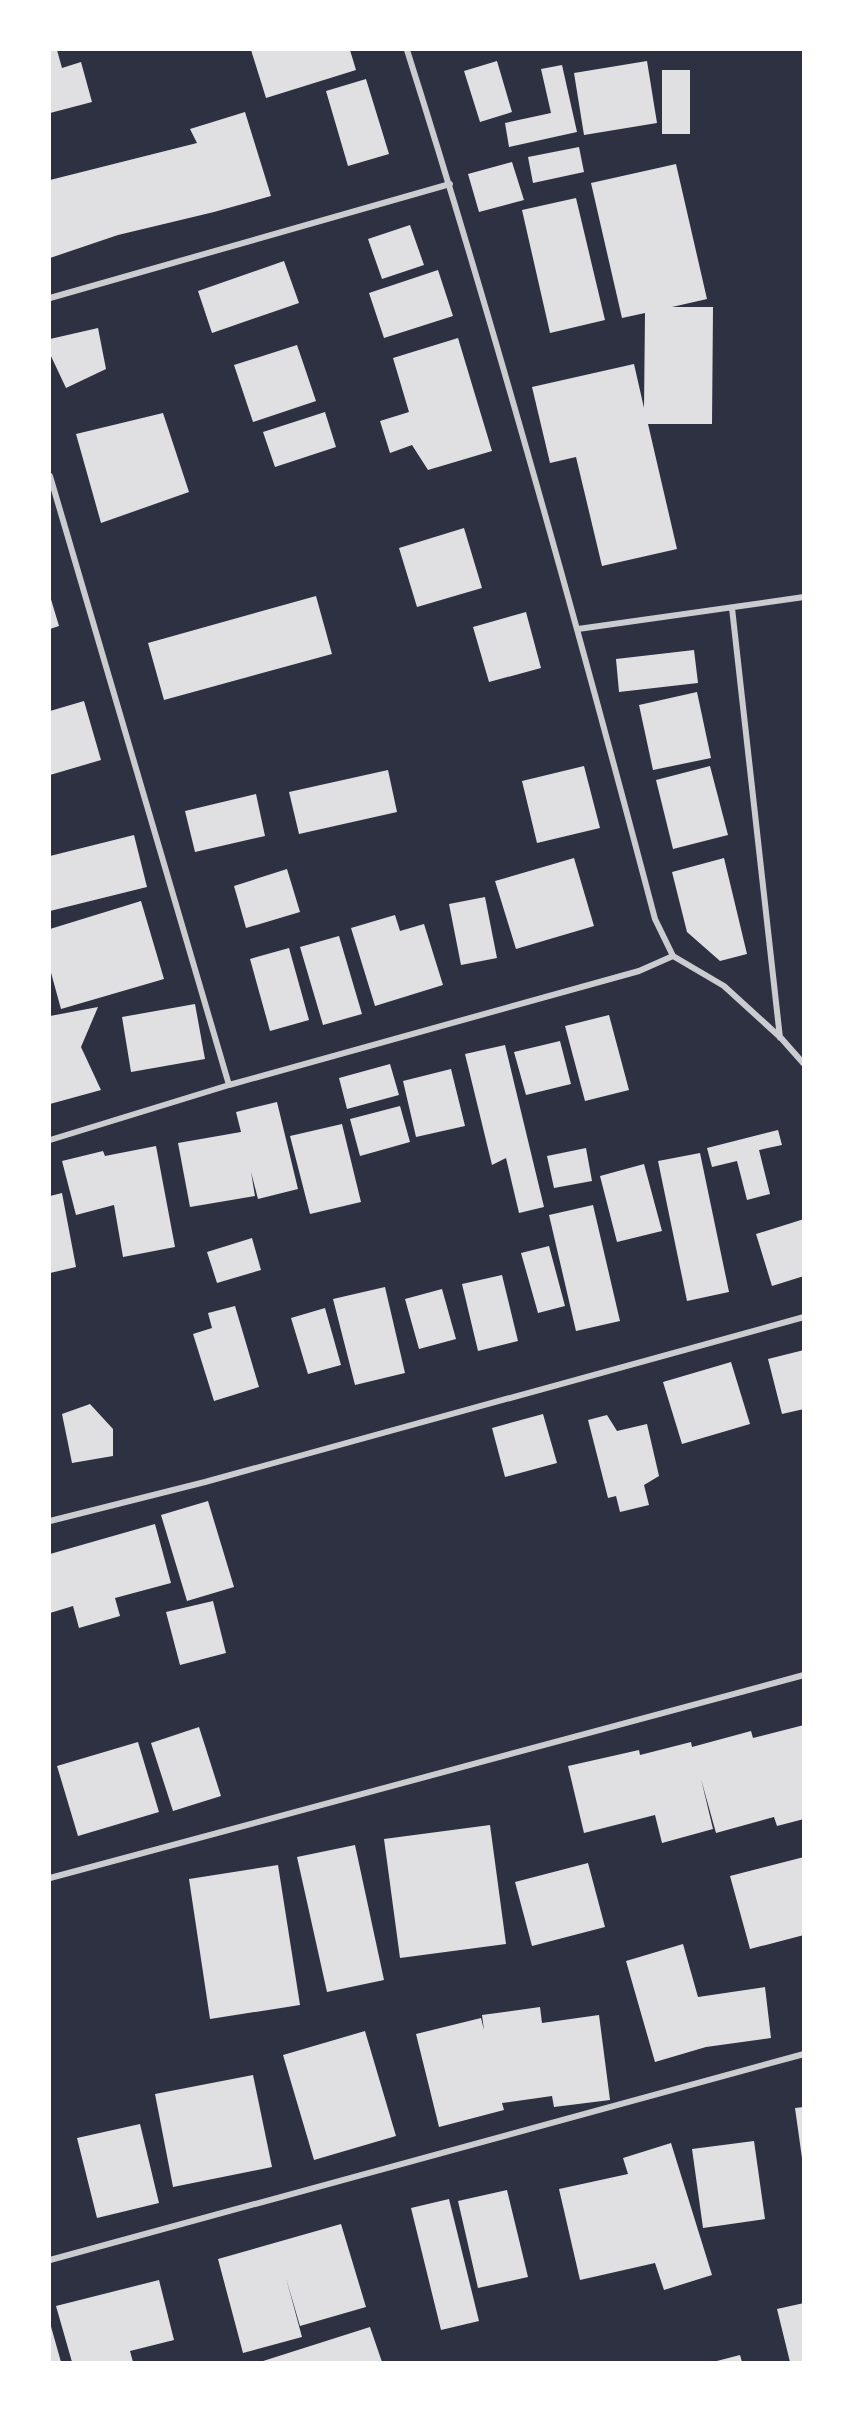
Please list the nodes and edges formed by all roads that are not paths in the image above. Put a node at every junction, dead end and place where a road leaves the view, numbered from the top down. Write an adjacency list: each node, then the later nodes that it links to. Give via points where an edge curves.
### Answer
1 (407, 50): 2 (street)
2 (450, 184): 3 (street); 7 (street)
3 (50, 298)
4 (50, 476): 11 (street)
5 (804, 597): 6 (street)
6 (732, 608): 7 (street); 9 (street)
7 (578, 629): 8 (street, via 655,919)
8 (673, 956): 9 (street, via 724,986); 11 (street, via 639,971)
9 (781, 1038): 10 (street)
10 (804, 1064)
11 (229, 1085): 12 (street)
12 (50, 1140)
13 (804, 1317): 14 (street)
14 (50, 1521)
15 (804, 1675): 16 (street)
16 (50, 1878)
17 (804, 2054): 18 (street)
18 (50, 2260)

